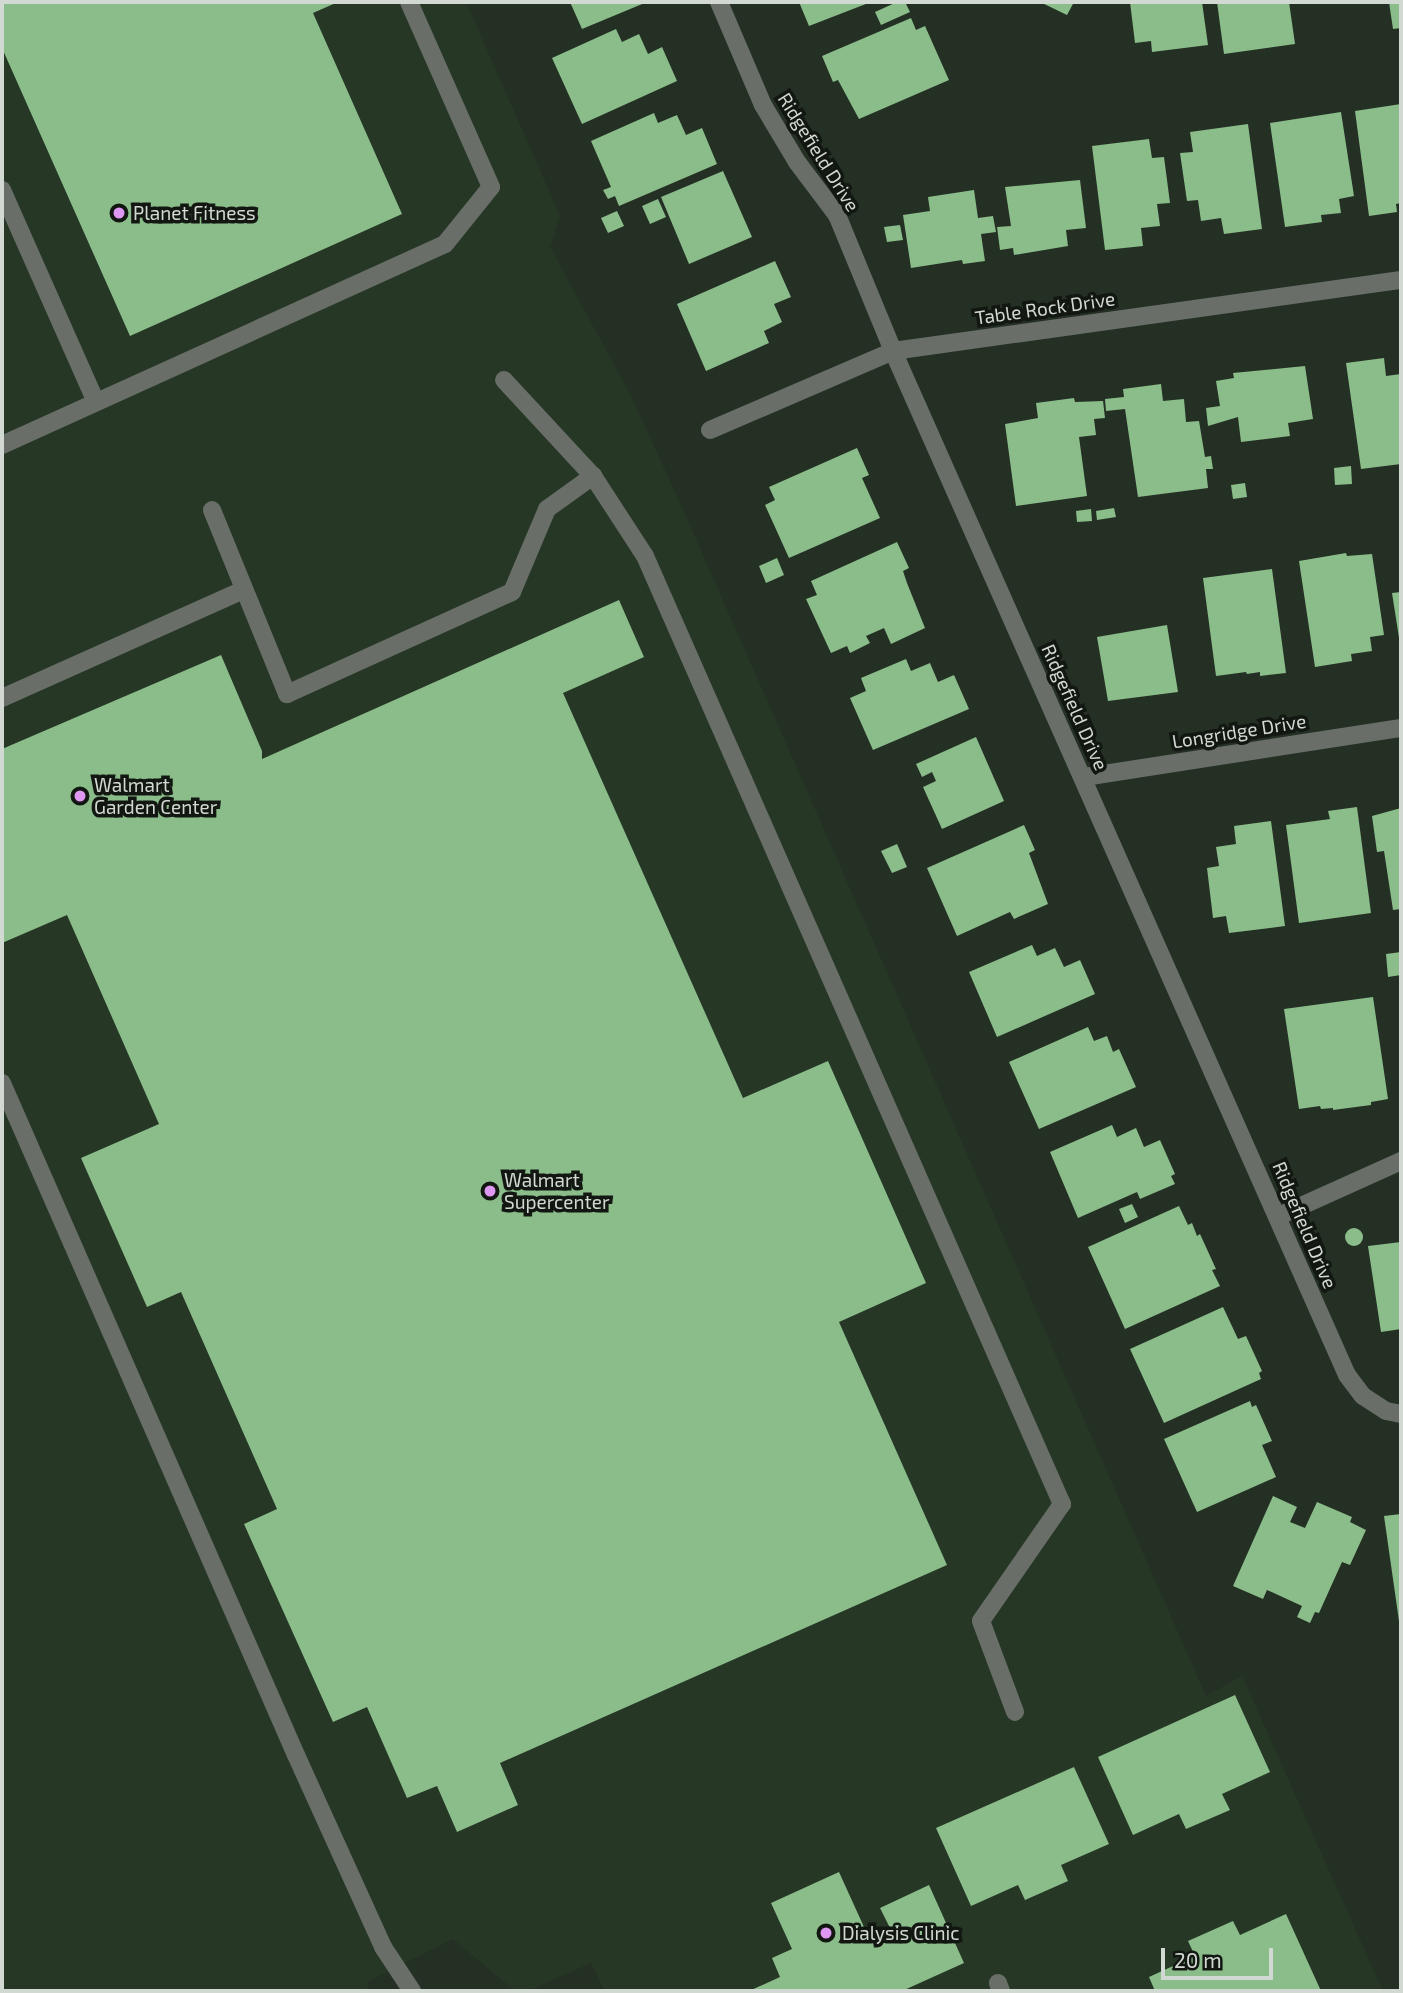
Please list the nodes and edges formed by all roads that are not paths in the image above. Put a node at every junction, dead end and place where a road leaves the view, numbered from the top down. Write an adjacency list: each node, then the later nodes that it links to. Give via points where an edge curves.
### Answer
1 (409, 2): 7 (street, via 491,187 445,244)
2 (719, 2): 5 (street, Ridgefield Drive, via 763,105 797,162 837,215)
3 (2, 190): 7 (street)
4 (1401, 280): 5 (street, Table Rock Drive)
5 (892, 351): 8 (street, Table Rock Drive); 15 (street, Ridgefield Drive)
6 (505, 380): 10 (street)
7 (96, 402): 9 (street)
8 (710, 430)
9 (2, 445)
10 (593, 476): 12 (street, via 547,509 512,592 286,694); 20 (street, via 645,556 1062,1504 981,1621)
11 (212, 510): 12 (street)
12 (244, 590): 13 (street)
13 (2, 698)
14 (1401, 728): 15 (street, Longridge Drive)
15 (1084, 777): 18 (street, Ridgefield Drive)
16 (2, 1083): 21 (street, via 301,1767 383,1947)
17 (1401, 1161): 18 (street)
18 (1279, 1216): 19 (street, Ridgefield Drive, via 1346,1375 1363,1396)
19 (1401, 1415)
20 (1016, 1712)
21 (412, 1991)

